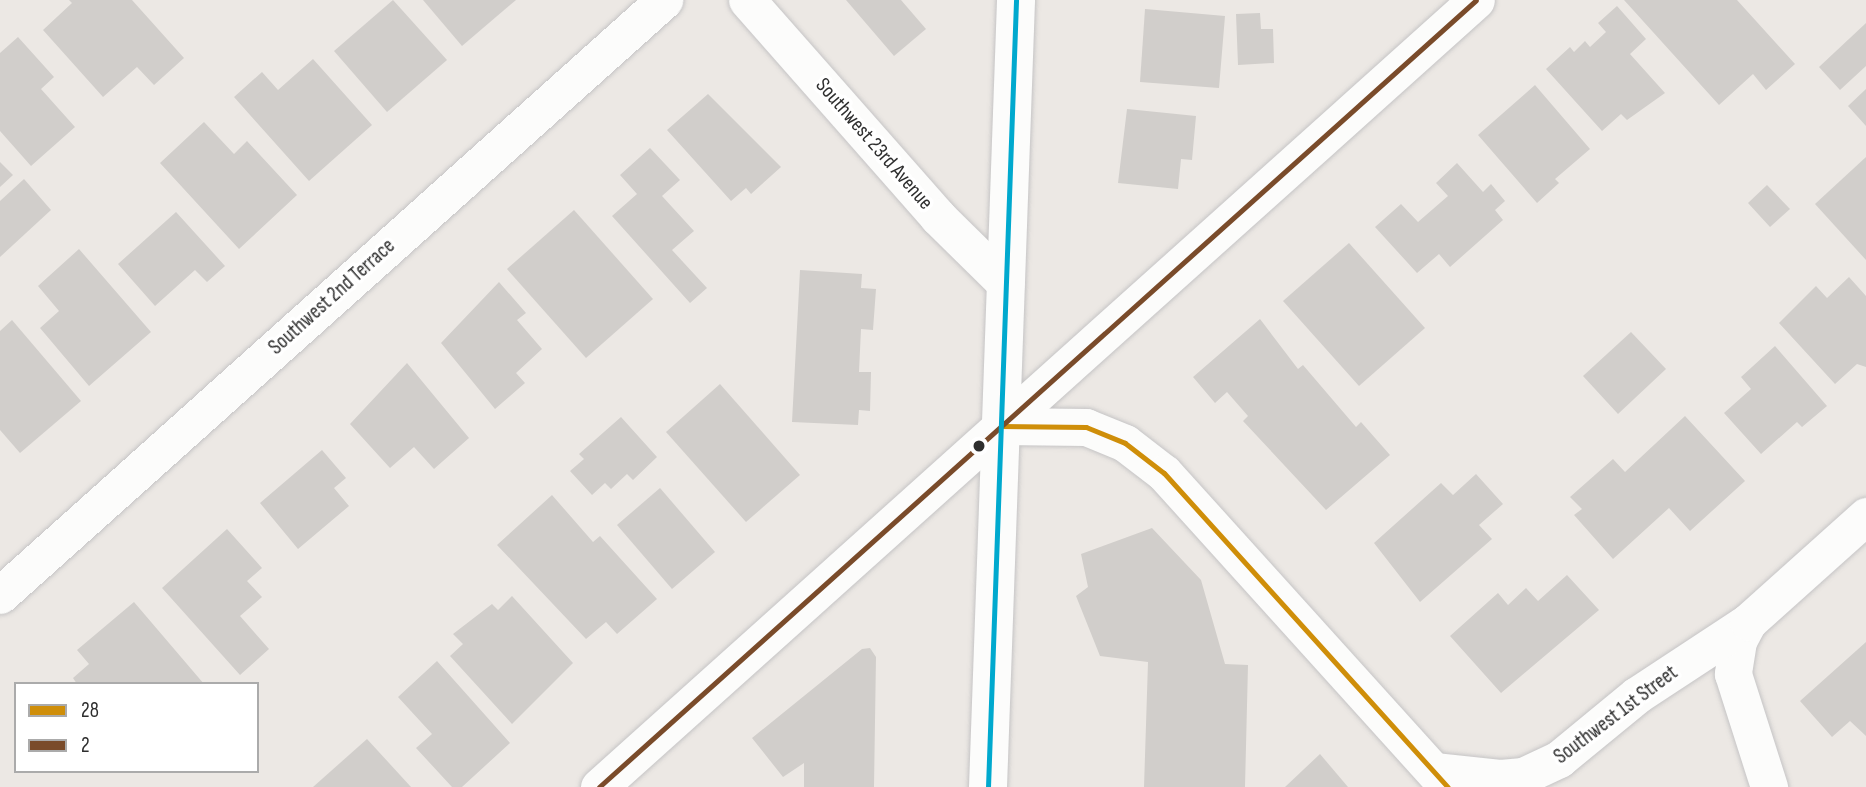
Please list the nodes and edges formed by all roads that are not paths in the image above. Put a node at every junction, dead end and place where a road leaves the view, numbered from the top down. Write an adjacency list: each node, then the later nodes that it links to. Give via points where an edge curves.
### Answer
1 (664, 0): 8 (street, Southwest 2nd Terrace)
2 (747, 0): 5 (street, Southwest 23rd Avenue, via 938,217)
3 (1016, 0): 5 (main road)
4 (1476, 0): 6 (street)
5 (1006, 284): 6 (main road)
6 (1001, 426): 10 (street, via 1086,427 1125,443 1164,473); 11 (street); 12 (main road)
7 (1866, 516): 9 (street, Southwest 1st Street)
8 (0, 595)
9 (1748, 622): 10 (street, Southwest 1st Street, via 1637,695 1542,769 1500,778); 13 (street, Southwest 1st Street, via 1738,641 1733,674)
10 (1441, 779)
11 (599, 787)
12 (988, 787)
13 (1769, 787)

